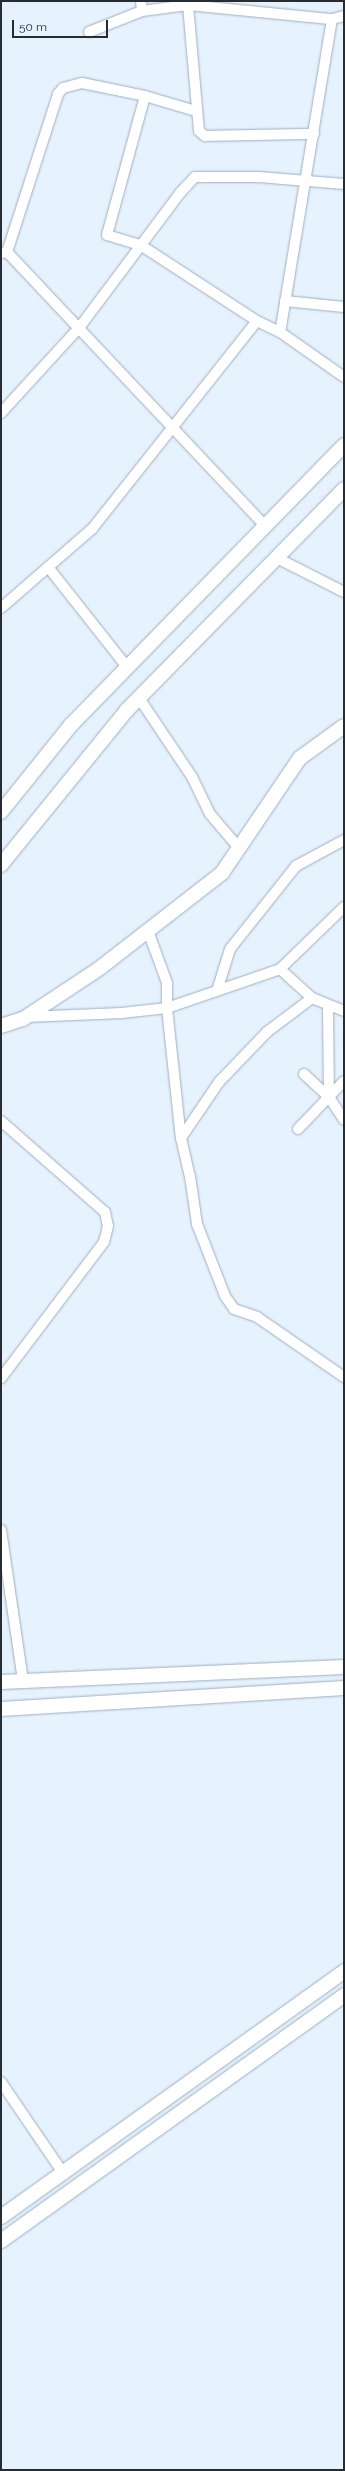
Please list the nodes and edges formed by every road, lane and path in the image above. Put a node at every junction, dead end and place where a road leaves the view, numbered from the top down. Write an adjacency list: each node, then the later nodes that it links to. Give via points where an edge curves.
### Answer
1 (188, 5): 2 (street); 4 (street); 7 (street)
2 (141, 6): 5 (street)
3 (344, 16): 4 (street)
4 (332, 19): 8 (street)
5 (89, 32)
6 (144, 96): 7 (street); 11 (street, via 107,235); 12 (street, via 82,83 68,85 58,94)
7 (196, 111): 8 (street, via 199,131 205,136)
8 (314, 134): 9 (street)
9 (305, 181): 10 (street); 11 (street, via 259,177 195,177 180,193); 13 (street)
10 (344, 184)
11 (142, 246): 15 (street); 16 (street)
12 (5, 248): 16 (street)
13 (285, 301): 14 (street); 17 (street)
14 (344, 307)
15 (257, 321): 17 (street); 20 (street)
16 (79, 328): 19 (street); 20 (street)
17 (280, 332): 18 (street)
18 (344, 377)
19 (1, 413)
20 (172, 427): 23 (street); 25 (street, via 92,529)
21 (344, 445): 23 (street)
22 (344, 489): 24 (street)
23 (264, 525): 28 (street)
24 (277, 558): 26 (street); 29 (street)
25 (48, 567): 27 (street); 28 (street)
26 (344, 592)
27 (1, 608)
28 (127, 667): 31 (street, via 71,725)
29 (139, 698): 33 (street, via 192,776 210,814); 34 (street)
30 (344, 726): 33 (street, via 300,758)
31 (1, 812)
32 (344, 840): 38 (street, via 296,866 230,948)
33 (239, 848): 36 (street, via 222,873)
34 (1, 865)
35 (344, 907): 37 (street)
36 (148, 931): 41 (street, via 167,983); 43 (street, via 100,968)
37 (280, 969): 38 (street); 39 (street)
38 (217, 991): 41 (street)
39 (312, 998): 40 (street); 51 (street, via 267,1032 219,1082)
40 (328, 1007): 42 (street); 47 (street)
41 (166, 1008): 43 (street, via 122,1013); 51 (street)
42 (344, 1011)
43 (26, 1017): 44 (street)
44 (1, 1026)
45 (304, 1074): 47 (street)
46 (344, 1081): 47 (street)
47 (329, 1097): 48 (street); 50 (street)
48 (344, 1120)
49 (1, 1121): 53 (street, via 105,1212 108,1226 104,1242)
50 (298, 1128)
51 (180, 1138): 52 (street, via 190,1176 197,1224 225,1296 234,1309 257,1317)
52 (344, 1377)
53 (1, 1378)
54 (1, 1530): 56 (street)
55 (344, 1667): 56 (street)
56 (23, 1681): 57 (street)
57 (1, 1682)
58 (344, 1688): 59 (street)
59 (1, 1709)
60 (344, 1971): 63 (street)
61 (344, 1995): 65 (street)
62 (1, 2082): 63 (street)
63 (63, 2173): 64 (street)
64 (1, 2217)
65 (1, 2241)

